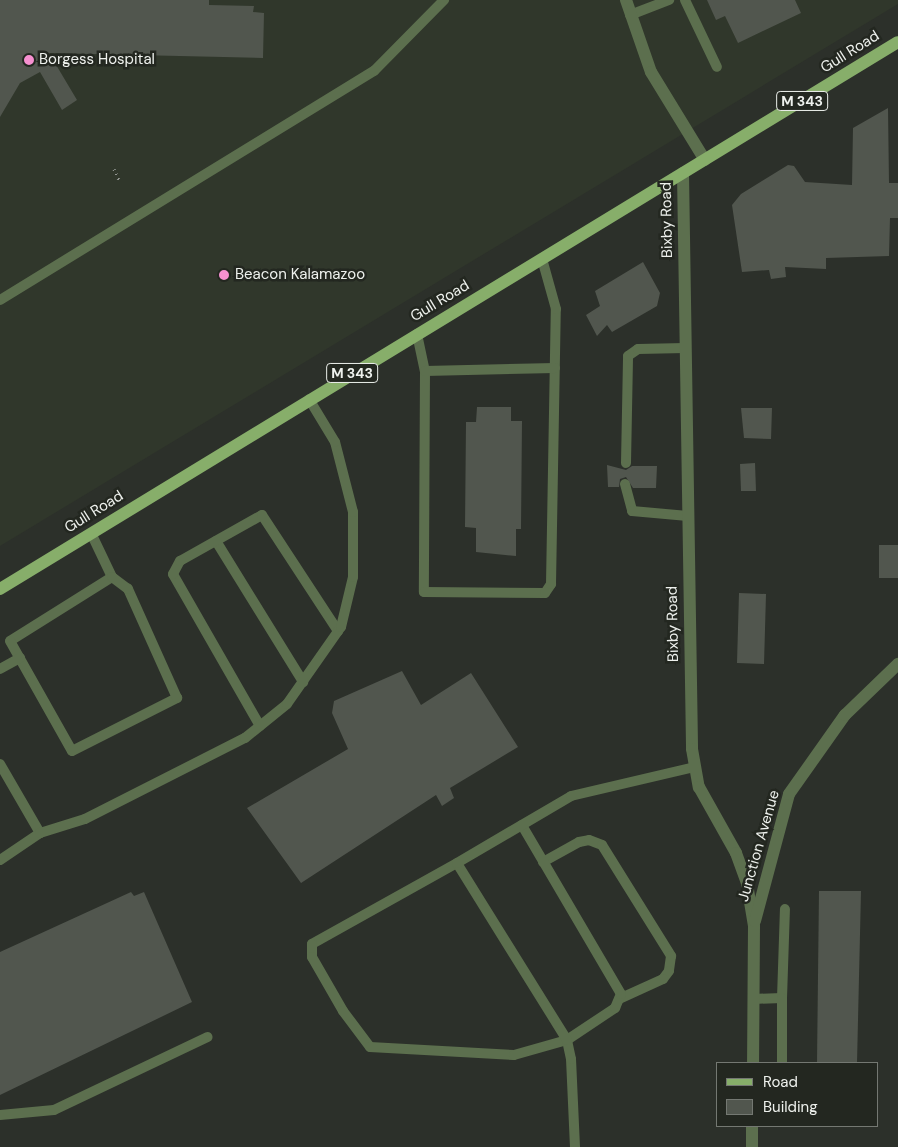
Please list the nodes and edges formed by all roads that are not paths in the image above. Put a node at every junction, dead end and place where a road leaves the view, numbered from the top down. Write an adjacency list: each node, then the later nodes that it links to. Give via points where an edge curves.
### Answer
1 (444, 0): 11 (lane, via 374,71)
2 (626, 0): 5 (street)
3 (669, 0): 5 (lane)
4 (685, 0): 7 (lane)
5 (630, 15): 8 (street, via 651,72 675,117)
6 (898, 42): 8 (main road, Gull Road / M 343)
7 (717, 67)
8 (706, 160): 9 (main road, Gull Road / M 343)
9 (683, 173): 10 (main road, Gull Road / M 343); 13 (street, Bixby Road)
10 (542, 258): 12 (main road, Gull Road / M 343); 14 (lane, via 556,309)
11 (0, 300)
12 (417, 334): 15 (lane); 16 (main road, Gull Road / M 343)
13 (685, 348): 17 (lane, via 638,349 628,356); 19 (street, Bixby Road)
14 (555, 368): 15 (lane); 15 (lane, via 551,584 544,593 424,592)
15 (425, 371)
16 (309, 400): 20 (main road, Gull Road / M 343); 24 (lane, via 335,442 353,512 353,577)
17 (626, 462)
18 (625, 484): 19 (lane, via 632,511)
19 (688, 516): 31 (street, Bixby Road, via 690,705)
20 (91, 533): 22 (lane); 23 (main road, Gull Road / M 343)
21 (216, 541): 24 (lane, via 262,515); 28 (lane); 29 (lane, via 180,561 173,574)
22 (112, 578): 25 (lane, via 10,641); 25 (lane, via 128,589 177,698 72,751)
23 (0, 589)
24 (338, 631): 28 (lane)
25 (20, 658): 27 (lane)
26 (898, 664): 38 (street, Junction Avenue, via 845,715 789,794)
27 (0, 669)
28 (303, 682): 29 (lane, via 287,704)
29 (260, 726): 33 (lane, via 188,770 86,820)
30 (0, 764): 33 (lane)
31 (695, 767): 32 (lane, via 571,796); 38 (street, Bixby Road, via 706,803 741,865)
32 (522, 825): 35 (lane); 36 (lane)
33 (40, 833): 34 (lane)
34 (0, 860)
35 (543, 862): 39 (lane, via 621,994); 39 (lane, via 579,842 589,840 602,844 671,956 669,971 663,979)
36 (457, 863): 43 (lane); 43 (lane, via 312,944 312,957 343,1012 370,1047 514,1055)
37 (785, 909): 40 (lane)
38 (754, 926): 41 (street, Bixby Road)
39 (620, 998): 43 (lane, via 615,1008)
40 (782, 998): 41 (lane); 45 (lane)
41 (754, 999): 44 (street, Bixby Road)
42 (208, 1037): 46 (lane, via 54,1110)
43 (566, 1040): 48 (lane, via 571,1059)
44 (753, 1062)
45 (782, 1062)
46 (0, 1115)
47 (752, 1127): 49 (street)
48 (575, 1147)
49 (752, 1147)

